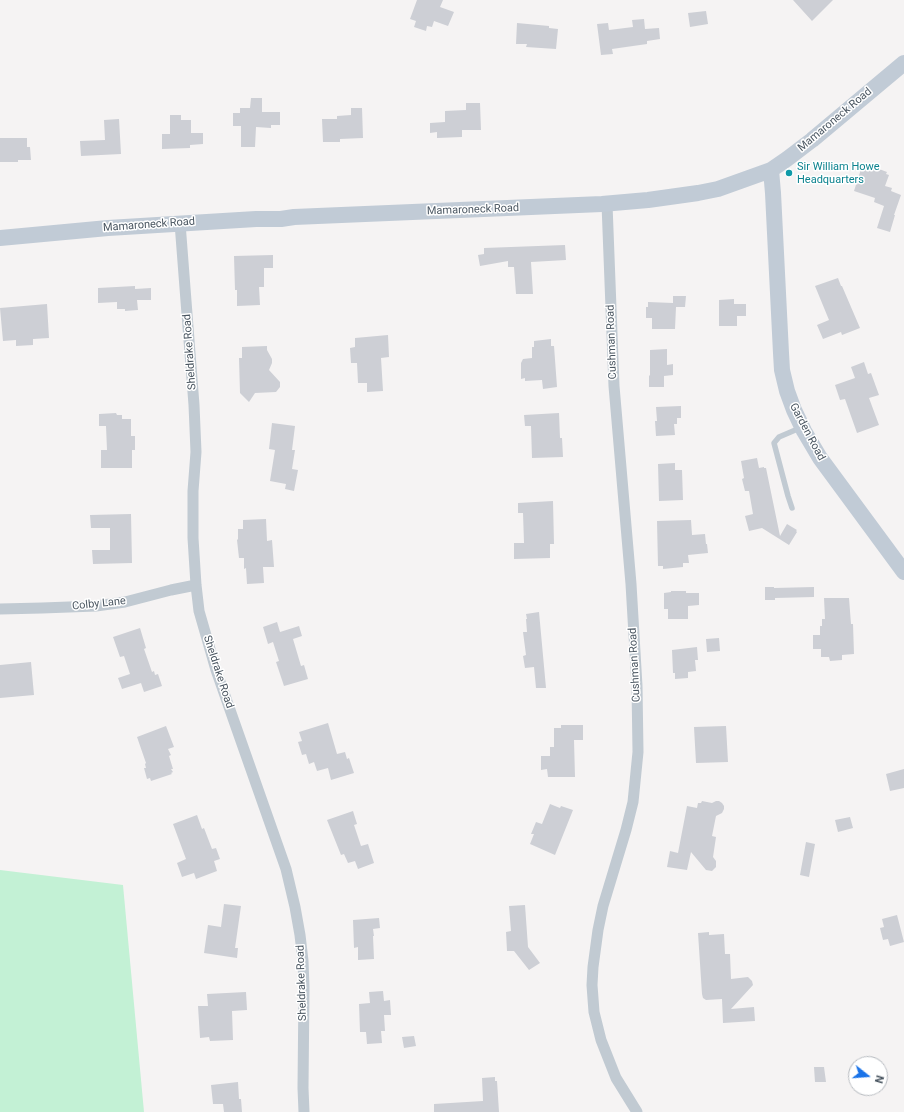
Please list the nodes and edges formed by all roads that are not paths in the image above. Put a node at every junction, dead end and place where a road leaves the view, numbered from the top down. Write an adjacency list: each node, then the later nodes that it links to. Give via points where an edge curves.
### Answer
1 (904, 63): 2 (street, Mamaroneck Road, via 812,140)
2 (771, 170): 3 (street, Mamaroneck Road, via 698,194); 6 (street, Garden Road, via 782,370 787,391)
3 (607, 204): 4 (street, Mamaroneck Road); 12 (street, Cushman Road, via 614,386 631,584 638,752 633,802 603,906 592,985 594,1012 601,1040 616,1078)
4 (180, 223): 5 (street, Mamaroneck Road); 9 (street, Sheldrake Road, via 194,405 196,452 193,538)
5 (0, 238)
6 (802, 427): 7 (lane, via 779,437 774,443); 8 (street, Garden Road, via 820,458)
7 (792, 508)
8 (904, 572)
9 (196, 585): 10 (street, Colby Lane, via 125,602 96,606); 11 (street, Sheldrake Road, via 200,611 216,670 286,869 300,935 303,967)
10 (0, 609)
11 (304, 1112)
12 (637, 1112)

